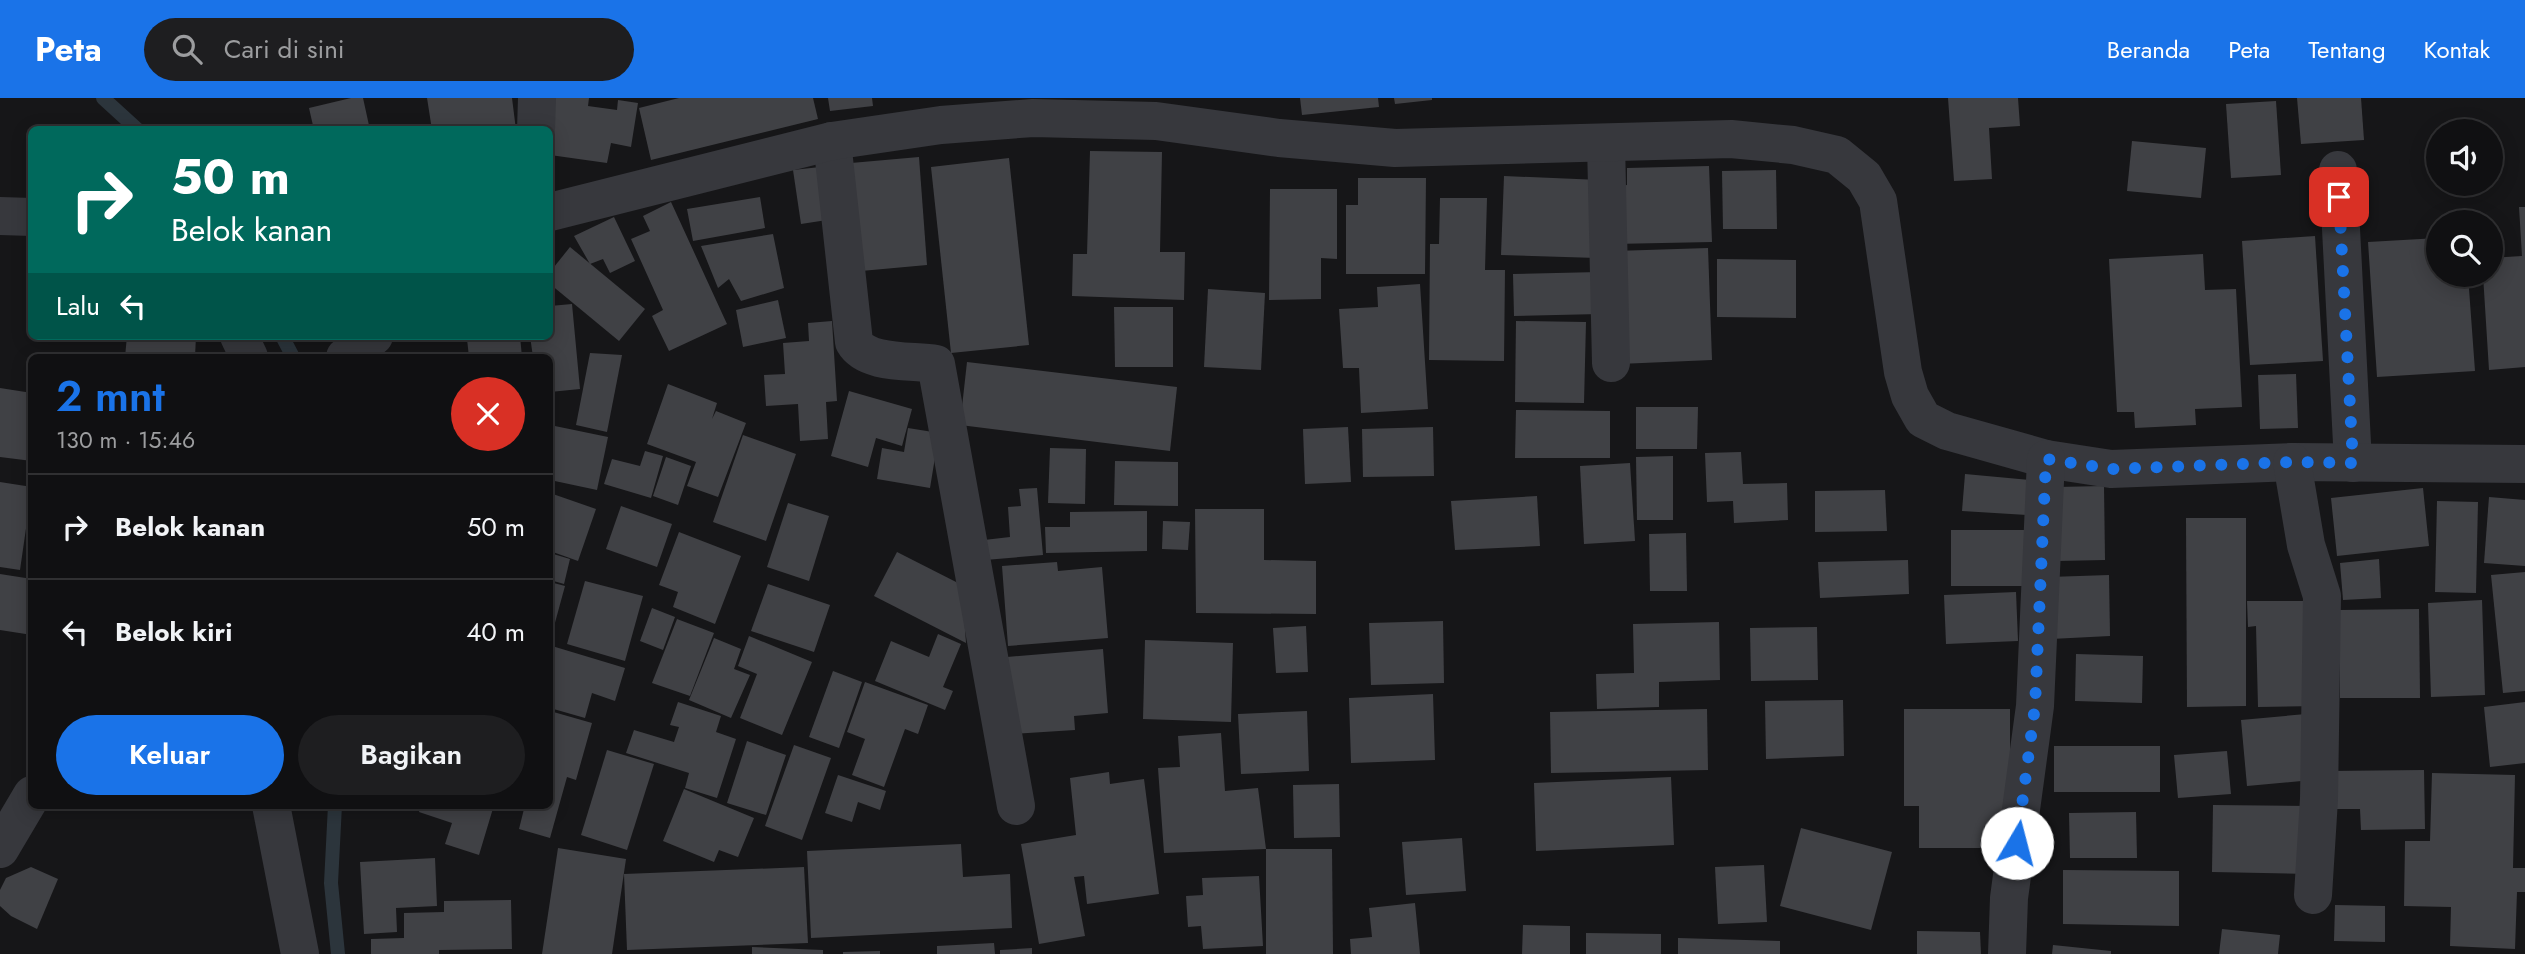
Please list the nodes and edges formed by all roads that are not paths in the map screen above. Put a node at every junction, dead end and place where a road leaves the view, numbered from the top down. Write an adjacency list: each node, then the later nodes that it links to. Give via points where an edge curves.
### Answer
1 (537, 98): 2 (street)
2 (536, 126)
3 (832, 141): 4 (street, via 941,125 1033,118 1156,121 1395,148); 6 (street); 17 (street, via 854,342 870,357 936,364)
4 (1606, 143): 11 (street); 12 (street, via 1731,139 1837,155 1864,177 1878,201 1903,372 1923,419 1947,431)
5 (2337, 170): 14 (street)
6 (553, 211)
7 (0, 216): 8 (street)
8 (28, 217)
9 (368, 340): 10 (street)
10 (349, 354)
11 (1611, 362)
12 (2046, 459): 13 (street, via 2111,469); 22 (street, via 2035,706 2009,898)
13 (2292, 462): 14 (street); 20 (street, via 2306,545 2322,596)
14 (2353, 463): 15 (street)
15 (2525, 464)
16 (28, 802): 19 (street)
17 (1016, 806)
18 (272, 809): 21 (street)
19 (0, 849)
20 (2313, 895)
21 (300, 954)
22 (2007, 954)

